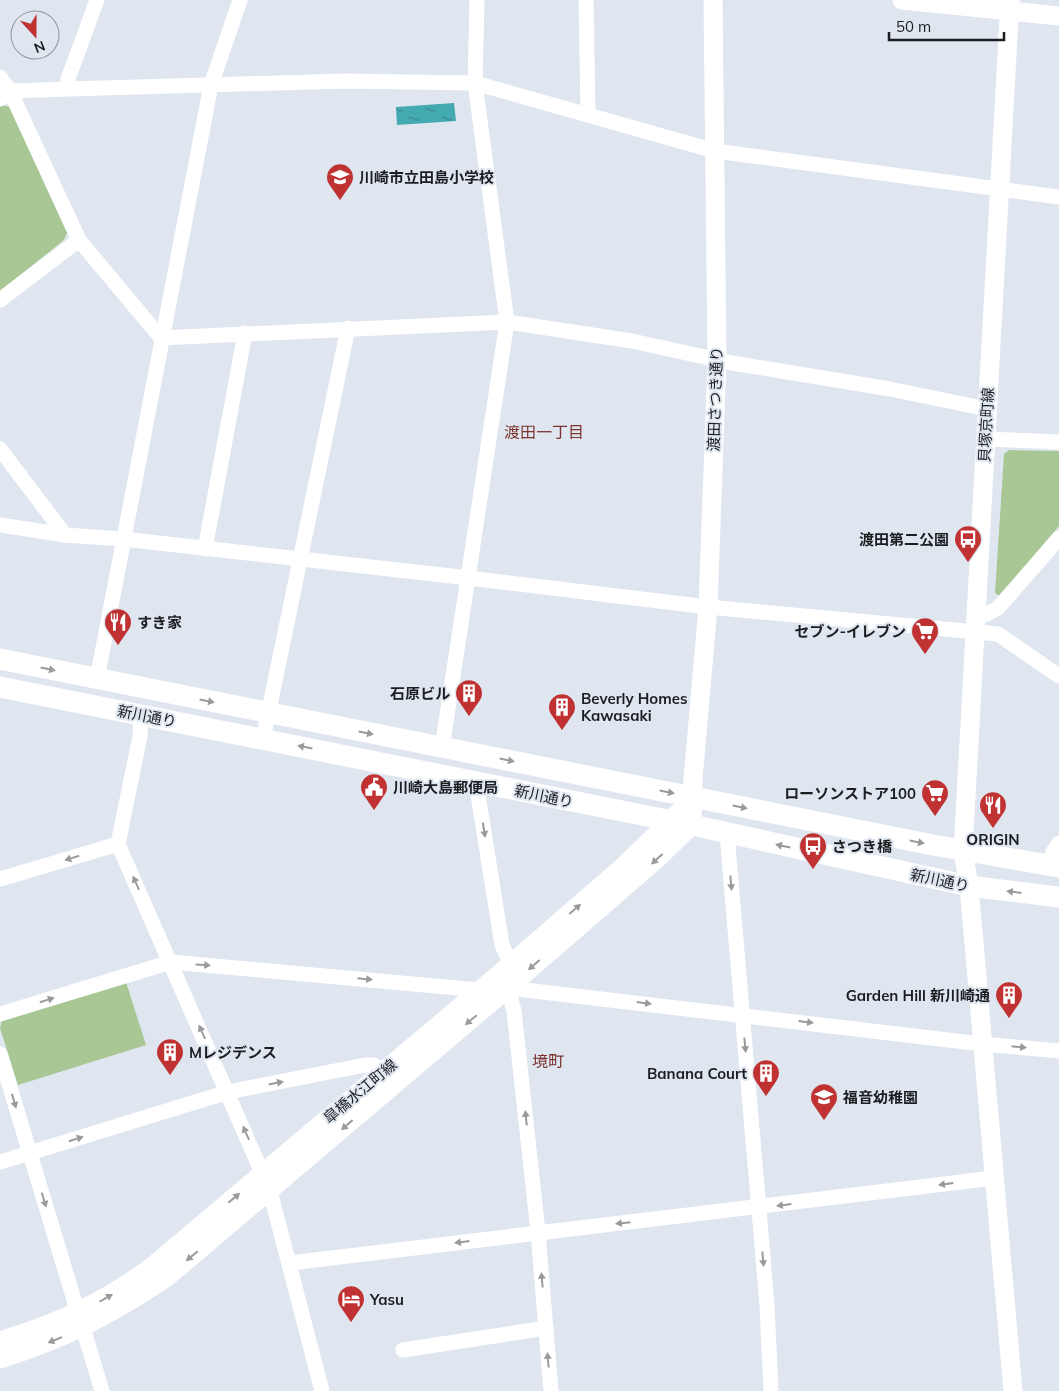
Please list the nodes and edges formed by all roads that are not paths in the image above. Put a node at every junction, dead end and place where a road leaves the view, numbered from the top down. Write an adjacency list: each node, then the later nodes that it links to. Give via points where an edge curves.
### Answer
1 (97, 0): 12 (street, via 68,79)
2 (240, 0): 11 (street)
3 (477, 0): 10 (street)
4 (586, 0): 14 (street)
5 (713, 0): 15 (street, 渡田さつき通り)
6 (902, 0): 7 (street)
7 (1010, 6): 8 (street); 16 (street, 貝塚京町線)
8 (1059, 16)
9 (0, 77): 13 (street)
10 (474, 83): 11 (street, via 344,81); 14 (street); 20 (street)
11 (211, 85): 12 (street); 23 (street)
12 (68, 89): 13 (street)
13 (5, 95): 18 (street)
14 (588, 114): 15 (street)
15 (715, 150): 16 (street); 24 (street, 渡田さつき通り)
16 (1001, 188): 17 (street); 25 (street, 貝塚京町線)
17 (1059, 197)
18 (79, 240): 19 (street); 23 (street)
19 (0, 300)
20 (507, 322): 21 (street); 24 (street, via 632,341); 35 (street)
21 (348, 328): 22 (street); 34 (street)
22 (245, 333): 23 (street); 33 (street)
23 (161, 338): 32 (street)
24 (717, 360): 25 (street); 36 (street, 渡田さつき通り)
25 (987, 409): 26 (street, 貝塚京町線)
26 (985, 439): 27 (street); 37 (street, 貝塚京町線)
27 (1059, 442)
28 (0, 449): 30 (street)
29 (0, 524): 30 (street)
30 (65, 535): 32 (street)
31 (1059, 538): 37 (street, via 998,608)
32 (123, 539): 33 (street); 40 (street)
33 (205, 549): 34 (street)
34 (299, 560): 35 (street); 44 (street)
35 (468, 578): 36 (street); 47 (street)
36 (708, 608): 37 (street); 51 (street, 渡田さつき通り)
37 (975, 624): 39 (street, via 998,634); 58 (street, 貝塚京町線)
38 (0, 659): 40 (main road, 新川通り, one-way to 40)
39 (1059, 676)
40 (97, 679): 42 (main road, 新川通り); 43 (main road)
41 (0, 686): 43 (main road, 新川通り)
42 (146, 689): 44 (main road, 新川通り, one-way to 44); 45 (main road)
43 (91, 704): 45 (main road, 新川通り)
44 (269, 713): 46 (street); 47 (main road, 新川通り, one-way to 47)
45 (141, 714): 46 (main road, 新川通り); 57 (street, via 140,736)
46 (263, 739): 49 (main road, 新川通り, one-way to 46)
47 (442, 748): 48 (main road, 新川通り); 49 (main road)
48 (482, 756): 50 (main road); 51 (main road, 新川通り, one-way to 51)
49 (438, 774): 50 (main road, 新川通り)
50 (476, 782): 52 (main road, 新川通り); 65 (street, one-way to 65, via 502,945)
51 (692, 797): 52 (street, 皐橋水江町線); 53 (street, 渡田さつき通り); 55 (main road, 新川通り, one-way to 55)
52 (669, 822): 53 (main road, 新川通り); 65 (street, 皐橋水江町線, one-way to 52, via 625,865)
53 (692, 825): 54 (main road, 新川通り); 66 (street, 皐橋水江町線, one-way to 66)
54 (727, 834): 60 (main road, 新川通り, one-way to 54); 69 (street, one-way to 69)
55 (889, 836): 58 (main road, 新川通り, one-way to 58); 60 (main road)
56 (1059, 843): 59 (street, via 1053,852)
57 (118, 844): 61 (street, one-way to 61); 64 (street, one-way to 57)
58 (962, 851): 59 (main road, 新川通り); 62 (street, 貝塚京町線)
59 (1055, 867): 63 (main road)
60 (882, 868): 62 (main road, 新川通り)
61 (0, 879)
62 (968, 886): 63 (main road, 新川通り, one-way to 62); 70 (street, 貝塚京町線)
63 (1054, 896)
64 (171, 962): 67 (street, one-way to 67); 68 (street, one-way to 64); 74 (street, one-way to 64)
65 (511, 964): 66 (street); 67 (street, 皐橋水江町線)
66 (508, 988): 67 (street); 69 (street, one-way to 69); 79 (street, 皐橋水江町線, one-way to 79); 81 (street, one-way to 66, via 514,1011)
67 (479, 990): 73 (street, 皐橋水江町線)
68 (0, 1014)
69 (742, 1014): 70 (street, one-way to 70); 80 (street, one-way to 80)
70 (982, 1044): 71 (street, one-way to 71); 78 (street, 貝塚京町線)
71 (1059, 1051)
72 (0, 1054): 75 (street, one-way to 75)
73 (382, 1072): 74 (street, one-way to 73, via 365,1065 374,1065); 77 (street, 皐橋水江町線)
74 (228, 1092): 75 (street, one-way to 74); 77 (street, one-way to 74)
75 (29, 1153): 76 (street); 83 (street, one-way to 83)
76 (0, 1162)
77 (263, 1173): 79 (street); 83 (street, 皐橋水江町線, one-way to 77, via 154,1265)
78 (994, 1178): 80 (street, one-way to 80); 92 (street, 貝塚京町線)
79 (270, 1191): 82 (street); 83 (street, 皐橋水江町線, one-way to 83, via 167,1277 114,1312)
80 (759, 1208): 81 (street, one-way to 81); 91 (street, one-way to 91)
81 (538, 1232): 82 (street, one-way to 82); 84 (street, one-way to 81)
82 (290, 1263): 89 (street)
83 (80, 1320): 85 (street, 皐橋水江町線); 87 (street, 皐橋水江町線, one-way to 87, via 54,1341); 88 (street)
84 (546, 1328): 86 (street); 90 (street, one-way to 84)
85 (0, 1341)
86 (403, 1350)
87 (0, 1359)
88 (102, 1391)
89 (322, 1391)
90 (551, 1391)
91 (771, 1391)
92 (1013, 1391)

